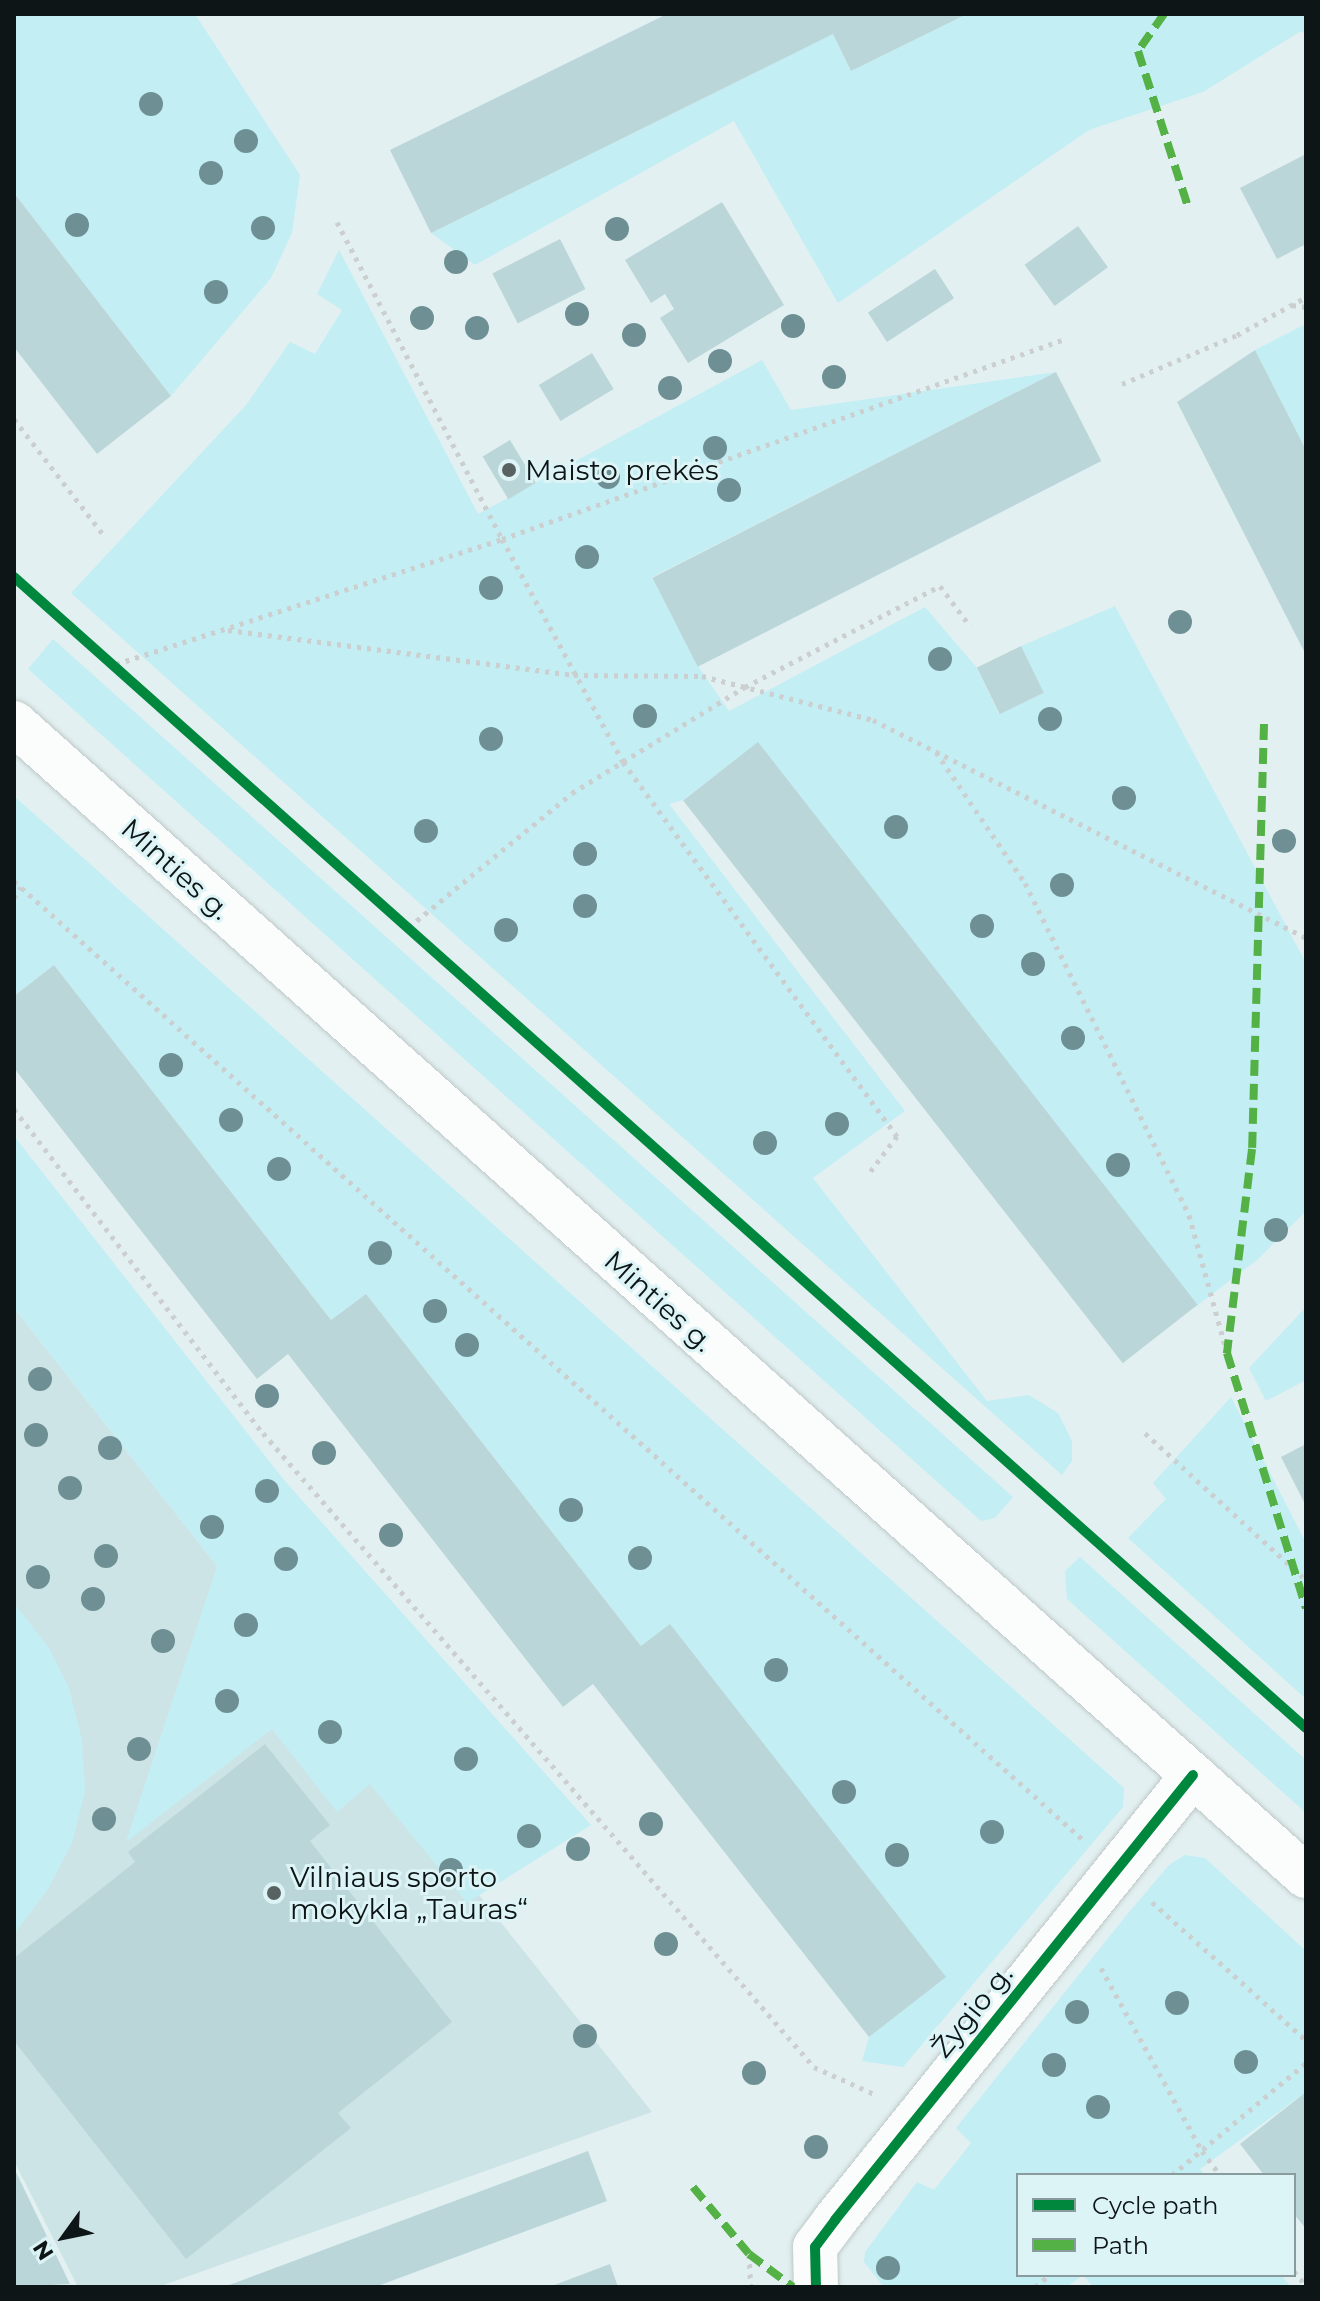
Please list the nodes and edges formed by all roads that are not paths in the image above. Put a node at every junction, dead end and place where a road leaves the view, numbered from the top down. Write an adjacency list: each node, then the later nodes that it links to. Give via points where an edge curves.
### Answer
1 (14, 723): 2 (main road, Minties g.)
2 (1193, 1775): 3 (main road, Minties g.); 4 (main road, Žygio g., via 815,2247)
3 (1306, 1876)
4 (816, 2287)

